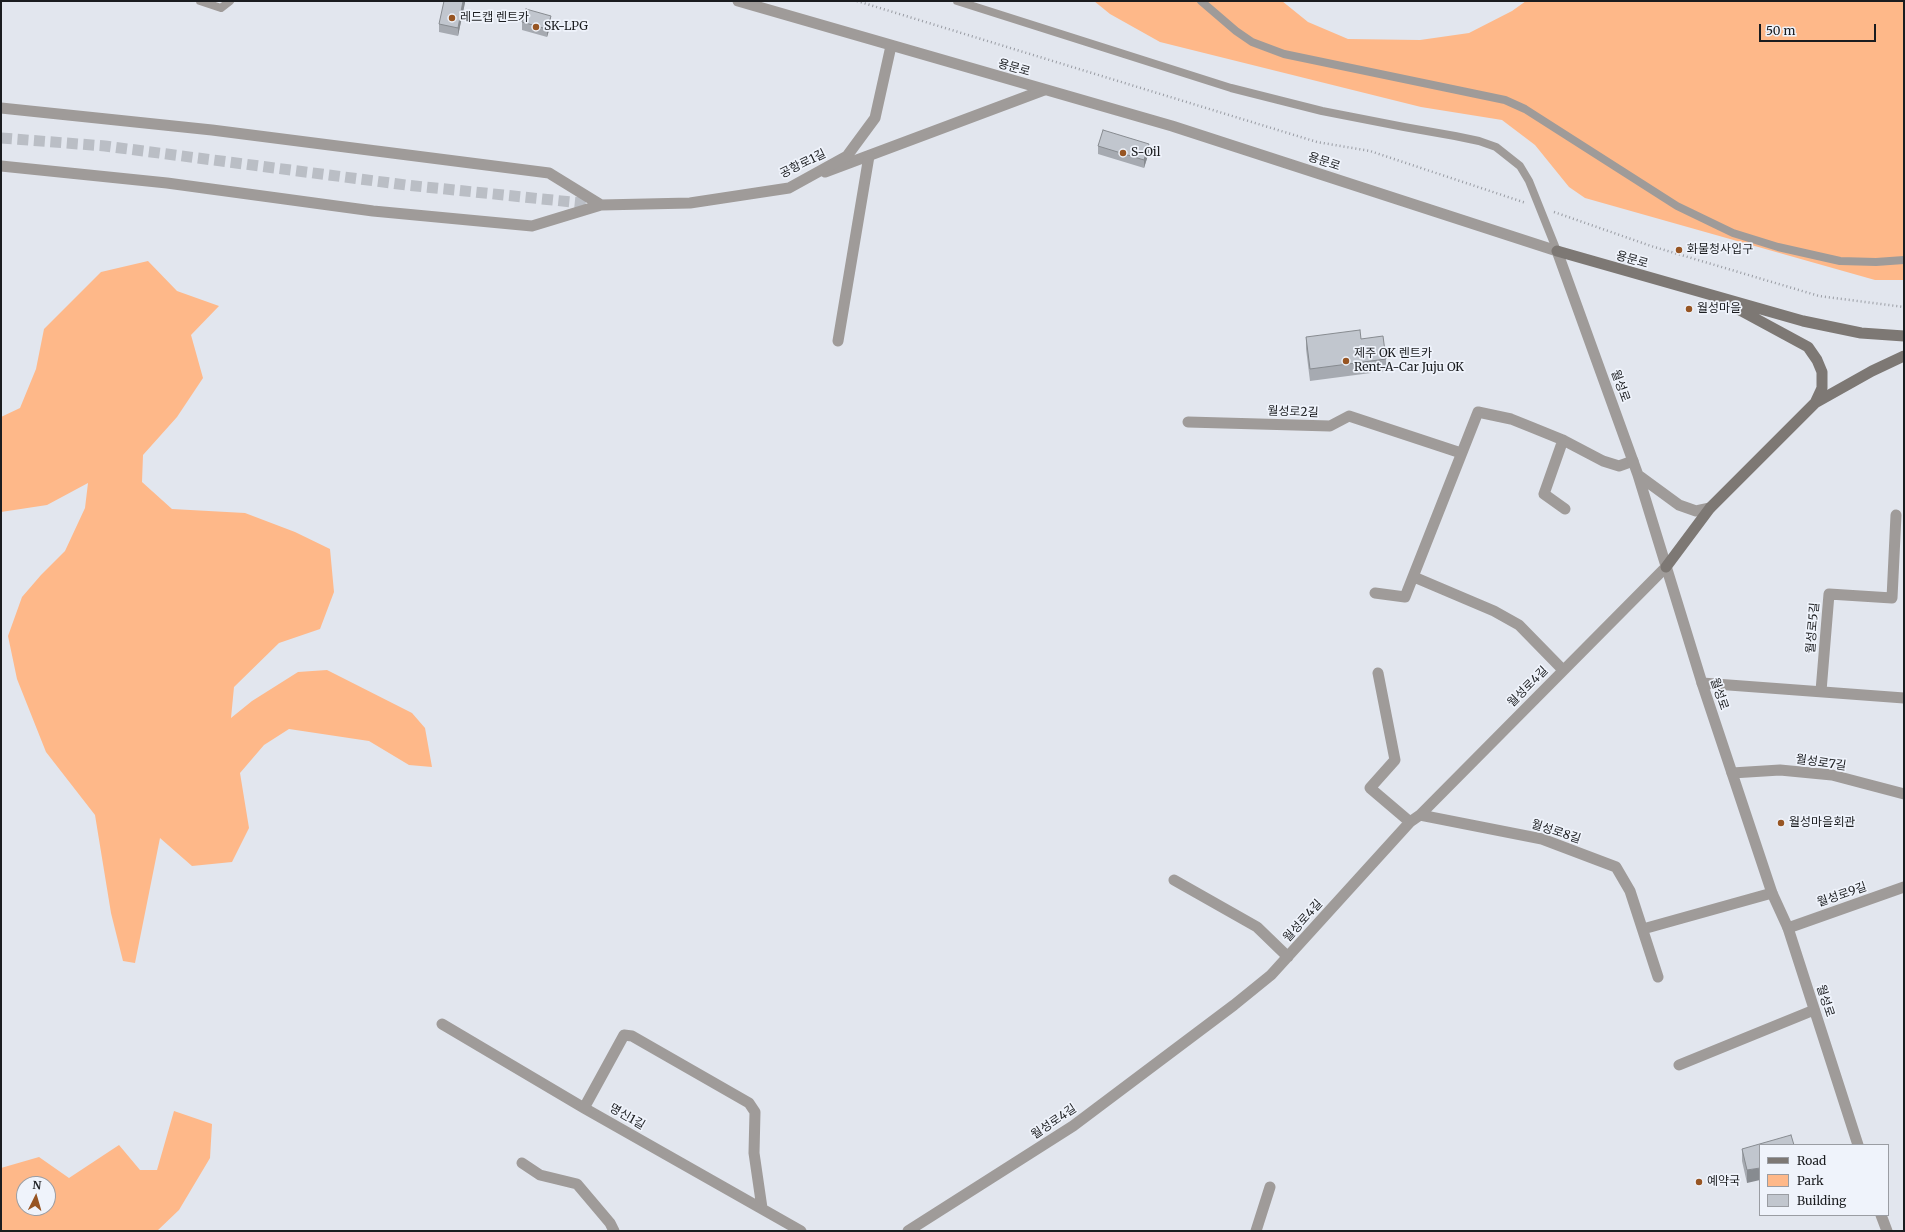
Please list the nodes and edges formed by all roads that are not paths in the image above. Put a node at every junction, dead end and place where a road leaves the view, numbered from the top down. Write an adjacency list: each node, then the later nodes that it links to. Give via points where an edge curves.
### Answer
1 (200, 1): 2 (lane, via 221,8)
2 (230, 1)
3 (738, 1): 6 (street, 용문로)
4 (958, 1): 13 (lane, via 1231,88 1322,111 1479,141 1496,147 1520,166 1529,181)
5 (1201, 1): 14 (lane, via 1252,42 1284,54 1505,100 1677,206 1733,233 1778,247 1840,260)
6 (891, 46): 7 (street, 용문로); 11 (street, 공항로1길, via 874,118 847,156)
7 (1044, 90): 9 (street); 13 (street, 용문로, via 1172,126)
8 (1, 108): 12 (street, via 212,130 549,173)
9 (869, 156): 11 (street); 17 (street)
10 (1, 166): 12 (street, 공항로1길, via 167,183 373,211 532,226)
11 (804, 180): 12 (street, 공항로1길, via 789,188 690,203)
12 (601, 205)
13 (1557, 252): 15 (main road, 용문로); 23 (street, 월성로)
14 (1904, 260)
15 (1719, 299): 16 (main road, 용문로, via 1803,322 1862,333); 19 (main road, via 1808,348 1822,372 1822,388)
16 (1904, 336)
17 (838, 341)
18 (1904, 356): 19 (main road)
19 (1815, 403): 25 (main road)
20 (1188, 422): 22 (street, 월성로2길, via 1330,426 1349,416)
21 (1563, 440): 22 (street, via 1511,419 1478,412); 23 (street, via 1603,461 1619,466); 26 (street, via 1544,494)
22 (1461, 453): 29 (street)
23 (1633, 461): 24 (street, 월성로)
24 (1638, 475): 25 (street, via 1679,505 1696,511); 28 (street, 월성로)
25 (1710, 508): 28 (main road)
26 (1565, 510)
27 (1896, 515): 34 (street, 월성로5길, via 1892,598 1829,594)
28 (1666, 567): 31 (street, 월성로4길); 33 (street, 월성로)
29 (1414, 576): 30 (street, via 1405,597); 31 (street, via 1520,625)
30 (1375, 593)
31 (1563, 670): 38 (street, 월성로4길)
32 (1378, 673): 39 (street, via 1395,760 1370,788)
33 (1702, 683): 34 (street); 36 (street, 월성로)
34 (1821, 691): 35 (street)
35 (1904, 698)
36 (1732, 772): 37 (street, 월성로7길, via 1780,770 1832,775); 42 (street, 월성로)
37 (1904, 794)
38 (1420, 815): 39 (street, 월성로4길); 44 (street, 월성로8길, via 1542,839 1616,867 1630,891)
39 (1410, 822): 45 (street, 월성로4길)
40 (1174, 880): 45 (street, via 1257,927)
41 (1904, 887): 43 (street, 월성로9길)
42 (1772, 893): 43 (street, 월성로); 44 (street)
43 (1788, 928): 47 (street, 월성로)
44 (1643, 929): 46 (street, 월성로8길)
45 (1288, 957): 58 (street, 월성로4길, via 1271,975 1234,1005 1073,1126)
46 (1658, 977)
47 (1814, 1010): 49 (street); 51 (street, 월성로)
48 (442, 1024): 50 (street, 명신1길)
49 (1679, 1065)
50 (584, 1108): 54 (street, 명신1길); 54 (street, via 624,1035 632,1036 749,1103 755,1112 754,1153)
51 (1858, 1144)
52 (522, 1164): 56 (street, via 540,1175 577,1184)
53 (1270, 1188): 59 (street)
54 (762, 1208): 57 (street, 명신1길)
55 (1881, 1216): 60 (street)
56 (614, 1231)
57 (801, 1231)
58 (908, 1231)
59 (1256, 1231)
60 (1887, 1231)

